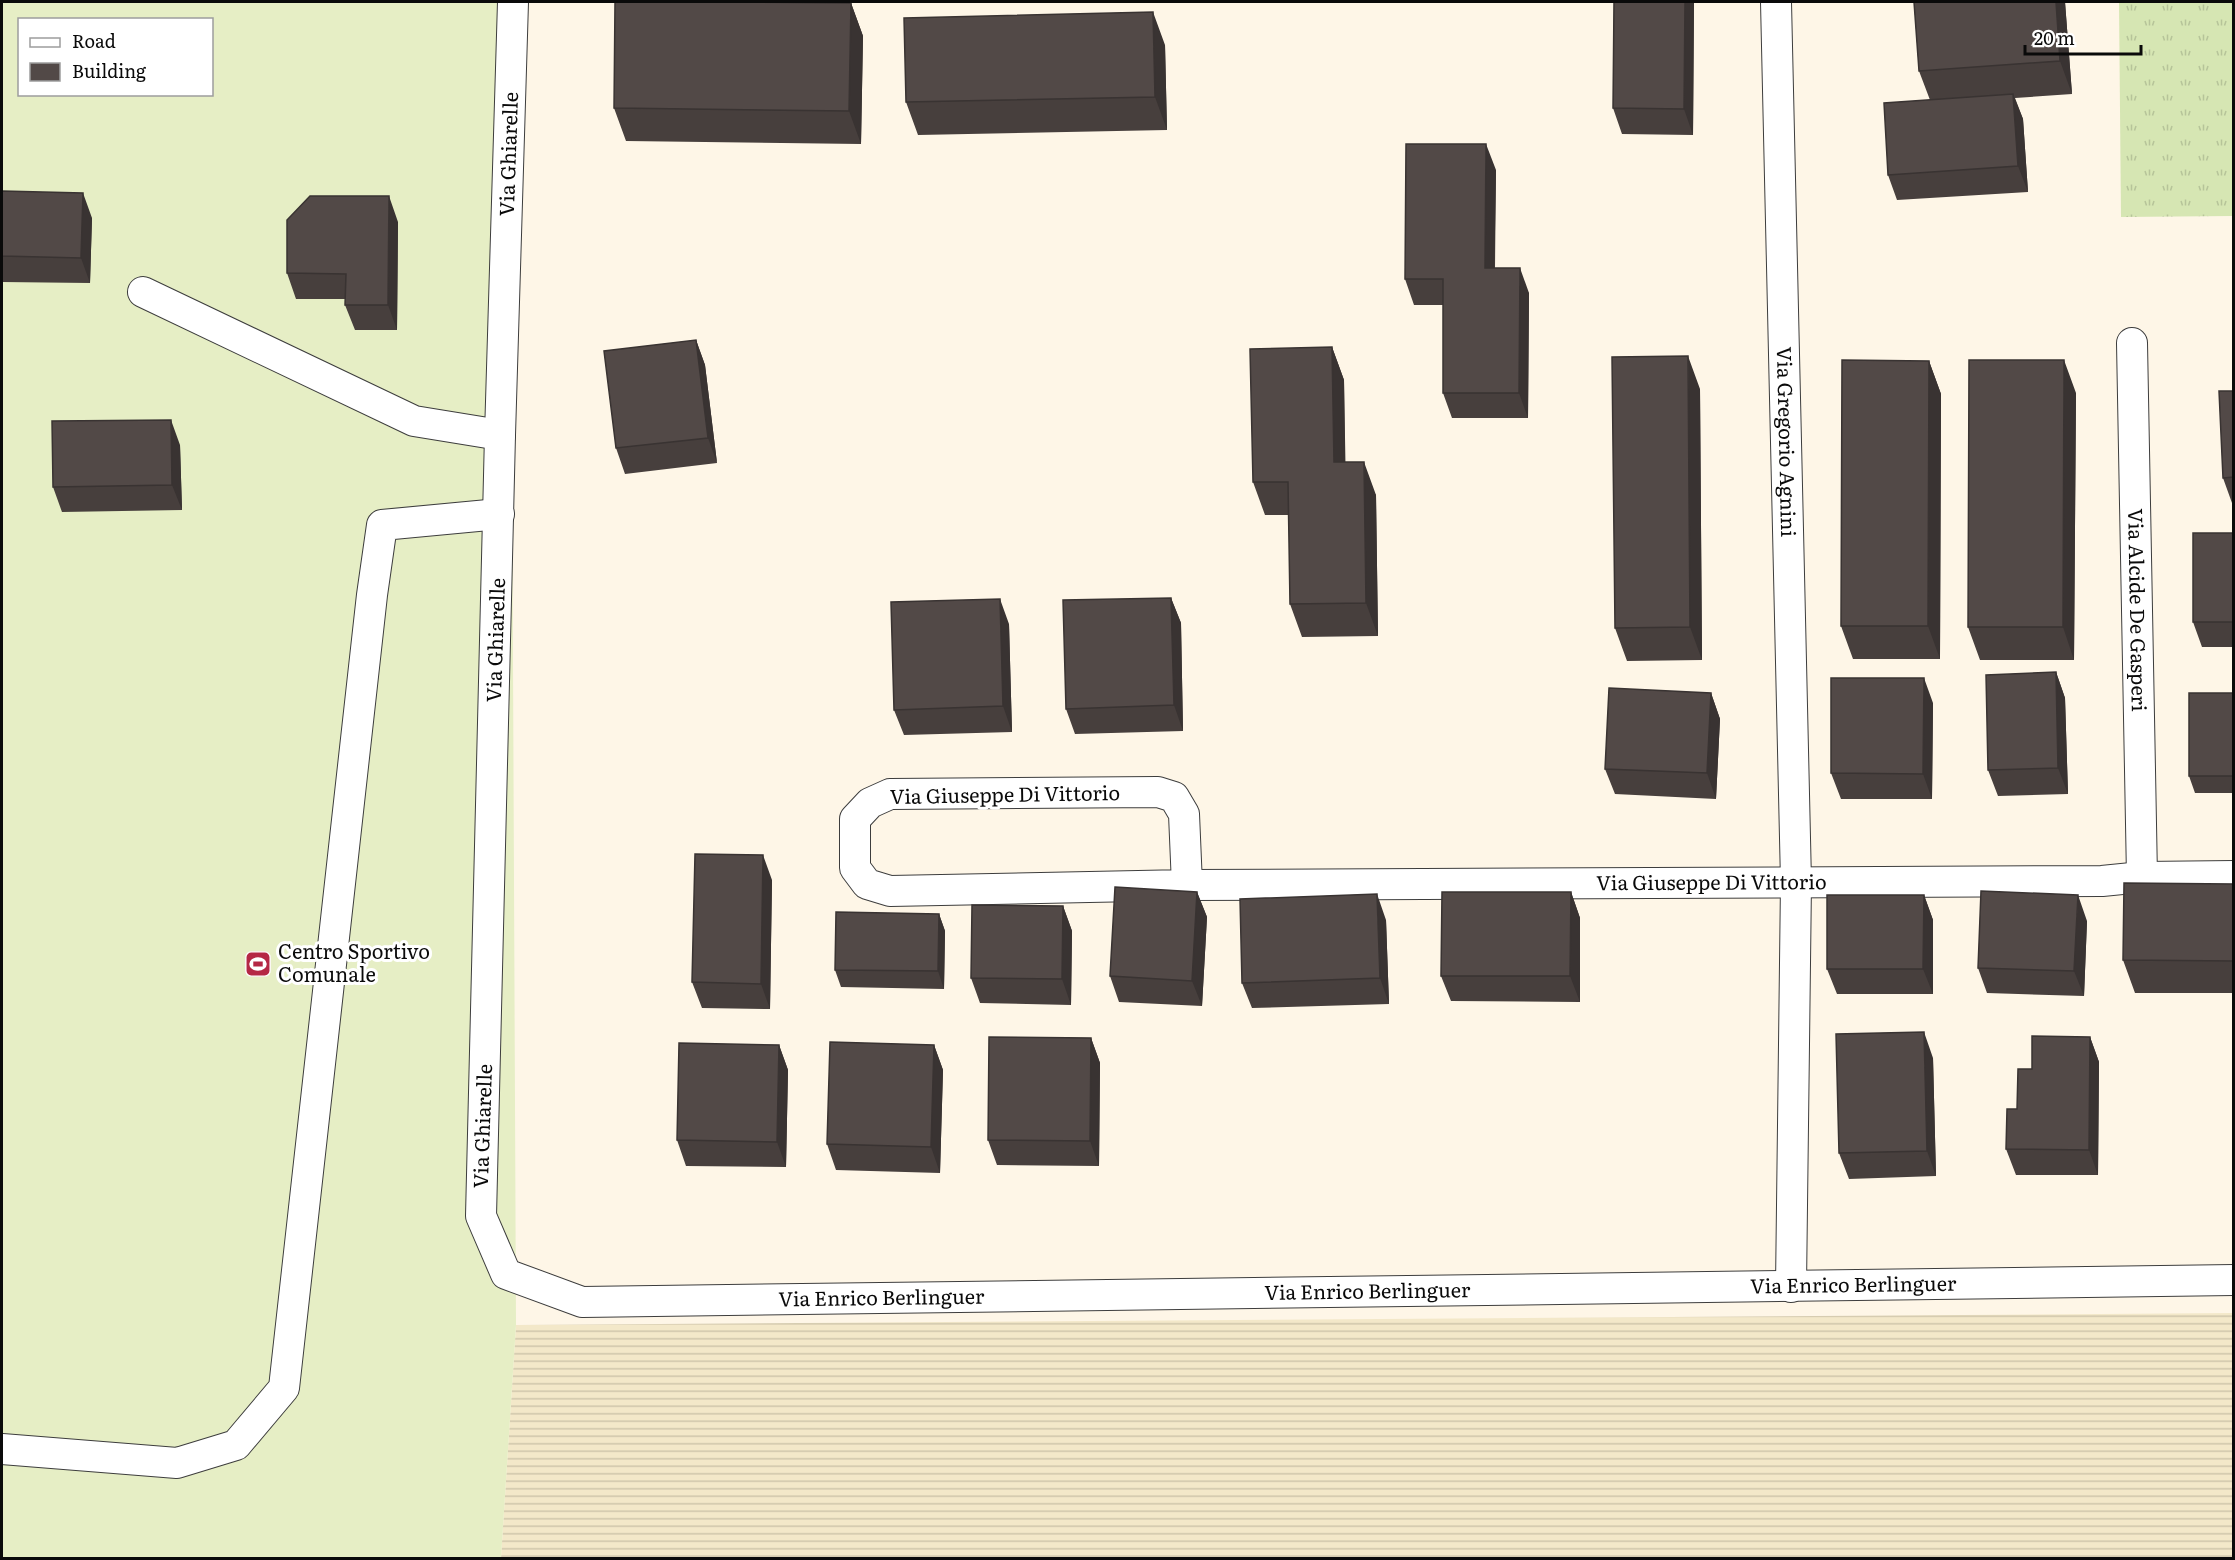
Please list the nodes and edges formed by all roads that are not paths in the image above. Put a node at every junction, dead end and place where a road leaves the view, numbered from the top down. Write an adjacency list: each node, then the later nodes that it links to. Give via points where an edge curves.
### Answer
1 (513, 2): 5 (street, Via Ghiarelle)
2 (1776, 2): 9 (street, Via Gregorio Agnini)
3 (143, 292): 5 (street, via 414,421)
4 (2132, 344): 8 (street, Via Alcide De Gasperi)
5 (500, 435): 6 (street, Via Ghiarelle)
6 (499, 514): 11 (street, Via Ghiarelle, via 481,1216); 14 (street, via 382,525 284,1388 236,1445 177,1463)
7 (2234, 876): 8 (street, Via Giuseppe Di Vittorio)
8 (2142, 878): 9 (street, Via Giuseppe Di Vittorio)
9 (1796, 882): 10 (street, Via Giuseppe Di Vittorio); 13 (street, Via Gregorio Agnini)
10 (1187, 885): 10 (street, Via Giuseppe Di Vittorio, via 1184,814 1174,798 1158,792 890,794 870,803 855,819 855,868 867,884 890,891)
11 (507, 1274): 13 (street, Via Enrico Berlinguer, via 582,1302)
12 (2234, 1280): 13 (street, Via Enrico Berlinguer)
13 (1791, 1287)
14 (2, 1449)

